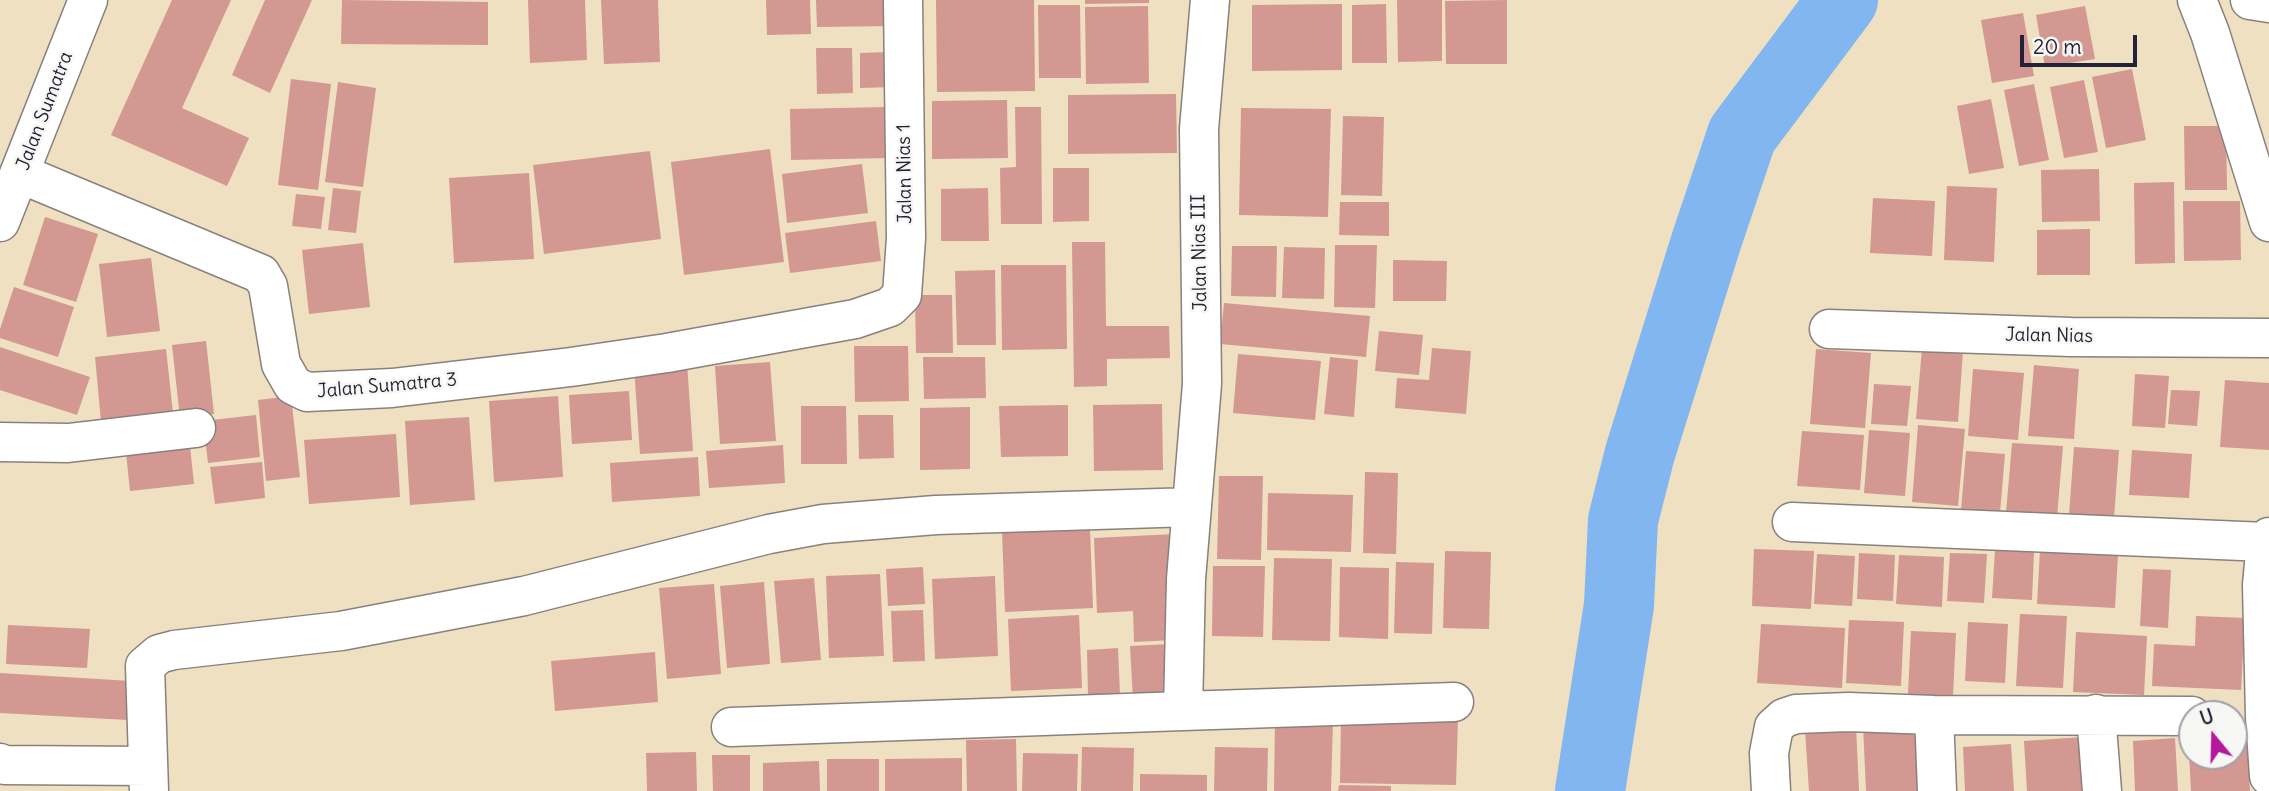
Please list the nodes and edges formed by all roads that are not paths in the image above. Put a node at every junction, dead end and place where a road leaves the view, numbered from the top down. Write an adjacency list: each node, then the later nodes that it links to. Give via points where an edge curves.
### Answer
1 (88, 0): 7 (street, Jalan Sumatra)
2 (903, 0): 10 (street, Jalan Nias 1, via 906,238 902,295 890,307)
3 (1210, 0): 15 (street, Jalan Nias III, via 1199,129 1202,384)
4 (2197, 0): 9 (street)
5 (2250, 0): 6 (street)
6 (2269, 3)
7 (21, 174): 8 (street, Jalan Sumatra); 10 (street, Jalan Sumatra 3, via 261,274 268,286 281,364 293,385 307,392 393,388 571,367)
8 (0, 222)
9 (2269, 222)
10 (855, 319)
11 (1829, 329): 12 (street, Jalan Nias)
12 (2269, 338)
13 (196, 428): 14 (street, via 68,443)
14 (0, 442)
15 (1192, 507): 19 (street, Jalan Nias III); 27 (street, via 936,514 823,524 524,596 341,631 174,650 159,654 145,666)
16 (1792, 522): 17 (street)
17 (2267, 540): 23 (street)
18 (1454, 702): 19 (street)
19 (1183, 711): 24 (street)
20 (2096, 714): 21 (street); 22 (street); 30 (street)
21 (1934, 715): 28 (street, via 1811,712 1784,718 1774,727 1769,754); 29 (street)
22 (2178, 716)
23 (2249, 716): 26 (street)
24 (731, 727)
25 (0, 762): 27 (street)
26 (2269, 776)
27 (148, 779)
28 (1771, 791)
29 (1937, 791)
30 (2102, 791)

